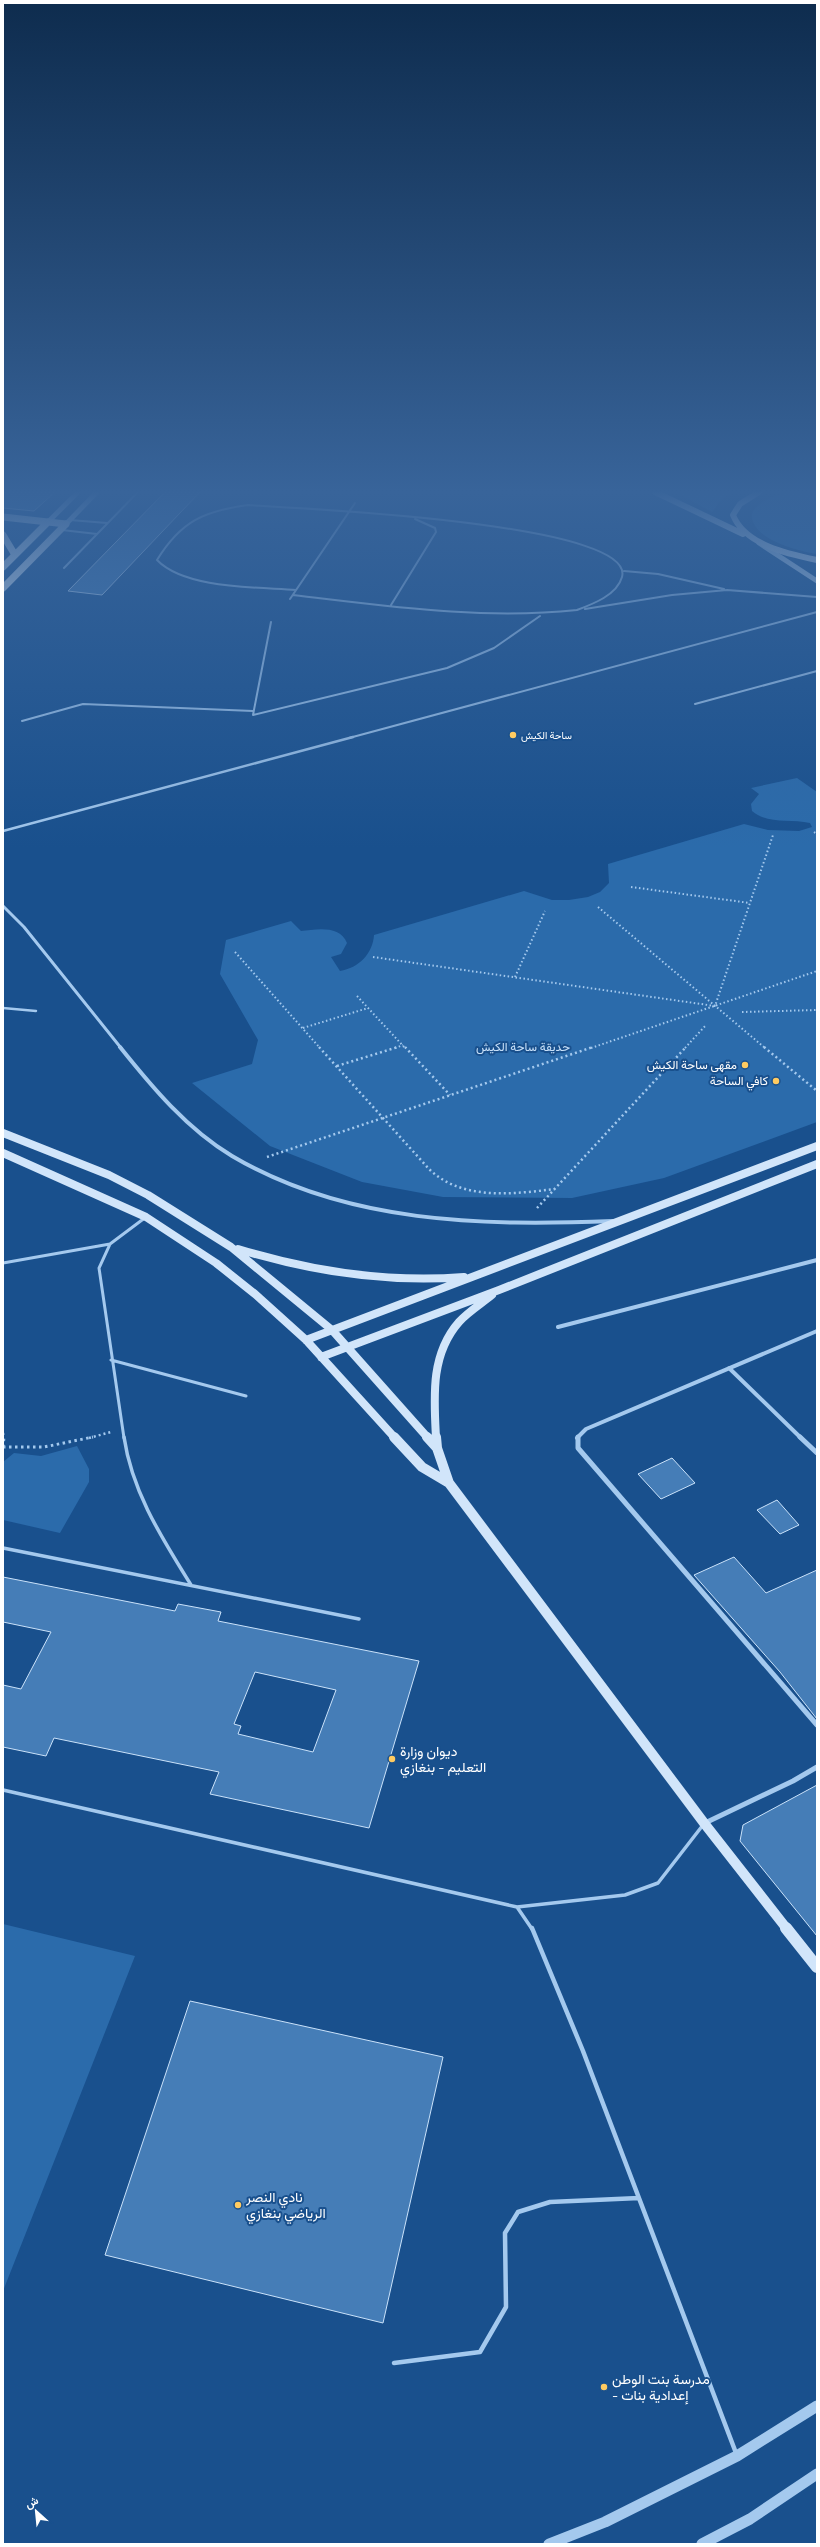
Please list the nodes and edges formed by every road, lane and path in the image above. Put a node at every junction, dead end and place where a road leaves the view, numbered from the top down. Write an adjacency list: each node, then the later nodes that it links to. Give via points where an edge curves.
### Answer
1 (445, 611): 4 (lane, via 484,615)
2 (571, 611): 4 (lane)
3 (817, 612): 10 (lane)
4 (541, 615): 8 (lane, via 494,648 447,668 252,715)
5 (271, 622): 8 (lane)
6 (817, 671): 7 (lane)
7 (695, 704)
8 (254, 711): 9 (lane, via 83,704)
9 (22, 722)
10 (3, 831)
11 (814, 832): 13 (path)
12 (773, 834): 15 (path)
13 (817, 834)
14 (631, 887): 15 (path)
15 (750, 903): 24 (path)
16 (3, 906): 40 (street, via 24,927 151,1086 187,1122 229,1156)
17 (598, 907): 24 (path)
18 (545, 911): 22 (path)
19 (235, 952): 31 (path)
20 (373, 957): 22 (path)
21 (817, 971): 24 (path)
22 (515, 977): 24 (path)
23 (357, 996): 26 (path)
24 (716, 1006): 34 (path); 35 (path)
25 (3, 1008): 28 (lane)
26 (368, 1008): 31 (path); 32 (path)
27 (817, 1010): 29 (path)
28 (36, 1011)
29 (742, 1012)
30 (706, 1025): 42 (path)
31 (303, 1028): 33 (path)
32 (403, 1045): 33 (path); 35 (path)
33 (337, 1066): 36 (path)
34 (817, 1091)
35 (450, 1095): 36 (path)
36 (383, 1118): 40 (path); 42 (path, via 443,1181 460,1188 487,1192 525,1193)
37 (3, 1133): 47 (main road, via 109,1175 161,1203)
38 (817, 1146): 44 (main road)
39 (3, 1153): 43 (main road)
40 (246, 1164): 45 (street, via 286,1184 358,1206 426,1218)
41 (817, 1164): 51 (main road)
42 (555, 1189): 45 (path)
43 (146, 1217): 46 (lane); 55 (main road, via 216,1263)
44 (624, 1220): 45 (street); 50 (main road)
45 (523, 1223)
46 (110, 1244): 49 (lane); 58 (lane, via 99,1268)
47 (231, 1247): 50 (main road, via 267,1259 346,1276 400,1281); 53 (main road)
48 (817, 1260): 52 (street)
49 (3, 1263)
50 (476, 1275): 53 (main road)
51 (499, 1290): 56 (main road); 64 (main road, via 455,1326 440,1352 434,1379)
52 (558, 1327)
53 (332, 1330): 55 (main road); 56 (main road)
54 (817, 1331): 59 (street)
55 (306, 1340): 57 (main road)
56 (347, 1347): 57 (main road); 64 (main road)
57 (321, 1358): 66 (main road, via 407,1453 422,1467)
58 (111, 1360): 60 (lane); 61 (lane)
59 (729, 1368): 65 (street); 70 (street, via 586,1429 576,1438 578,1448)
60 (246, 1396)
61 (122, 1429): 63 (path, via 48,1447); 68 (lane, via 128,1462 139,1493 157,1530)
62 (3, 1433): 63 (path)
63 (3, 1447)
64 (437, 1448): 66 (main road)
65 (817, 1453)
66 (449, 1483): 73 (main road)
67 (3, 1548): 68 (lane)
68 (191, 1585): 69 (lane)
69 (359, 1619)
70 (817, 1725)
71 (817, 1767): 73 (street)
72 (3, 1790): 74 (lane)
73 (704, 1823): 74 (lane, via 658,1883 625,1895); 75 (main road)
74 (517, 1906): 76 (lane, via 530,1923)
75 (817, 1967)
76 (639, 2198): 77 (lane, via 550,2202 518,2212 505,2233 506,2307 480,2352); 79 (lane)
77 (394, 2363)
78 (817, 2406): 79 (street)
79 (737, 2456): 81 (street, via 605,2522)
80 (817, 2474): 82 (street, via 750,2519)
81 (549, 2544)
82 (702, 2544)

